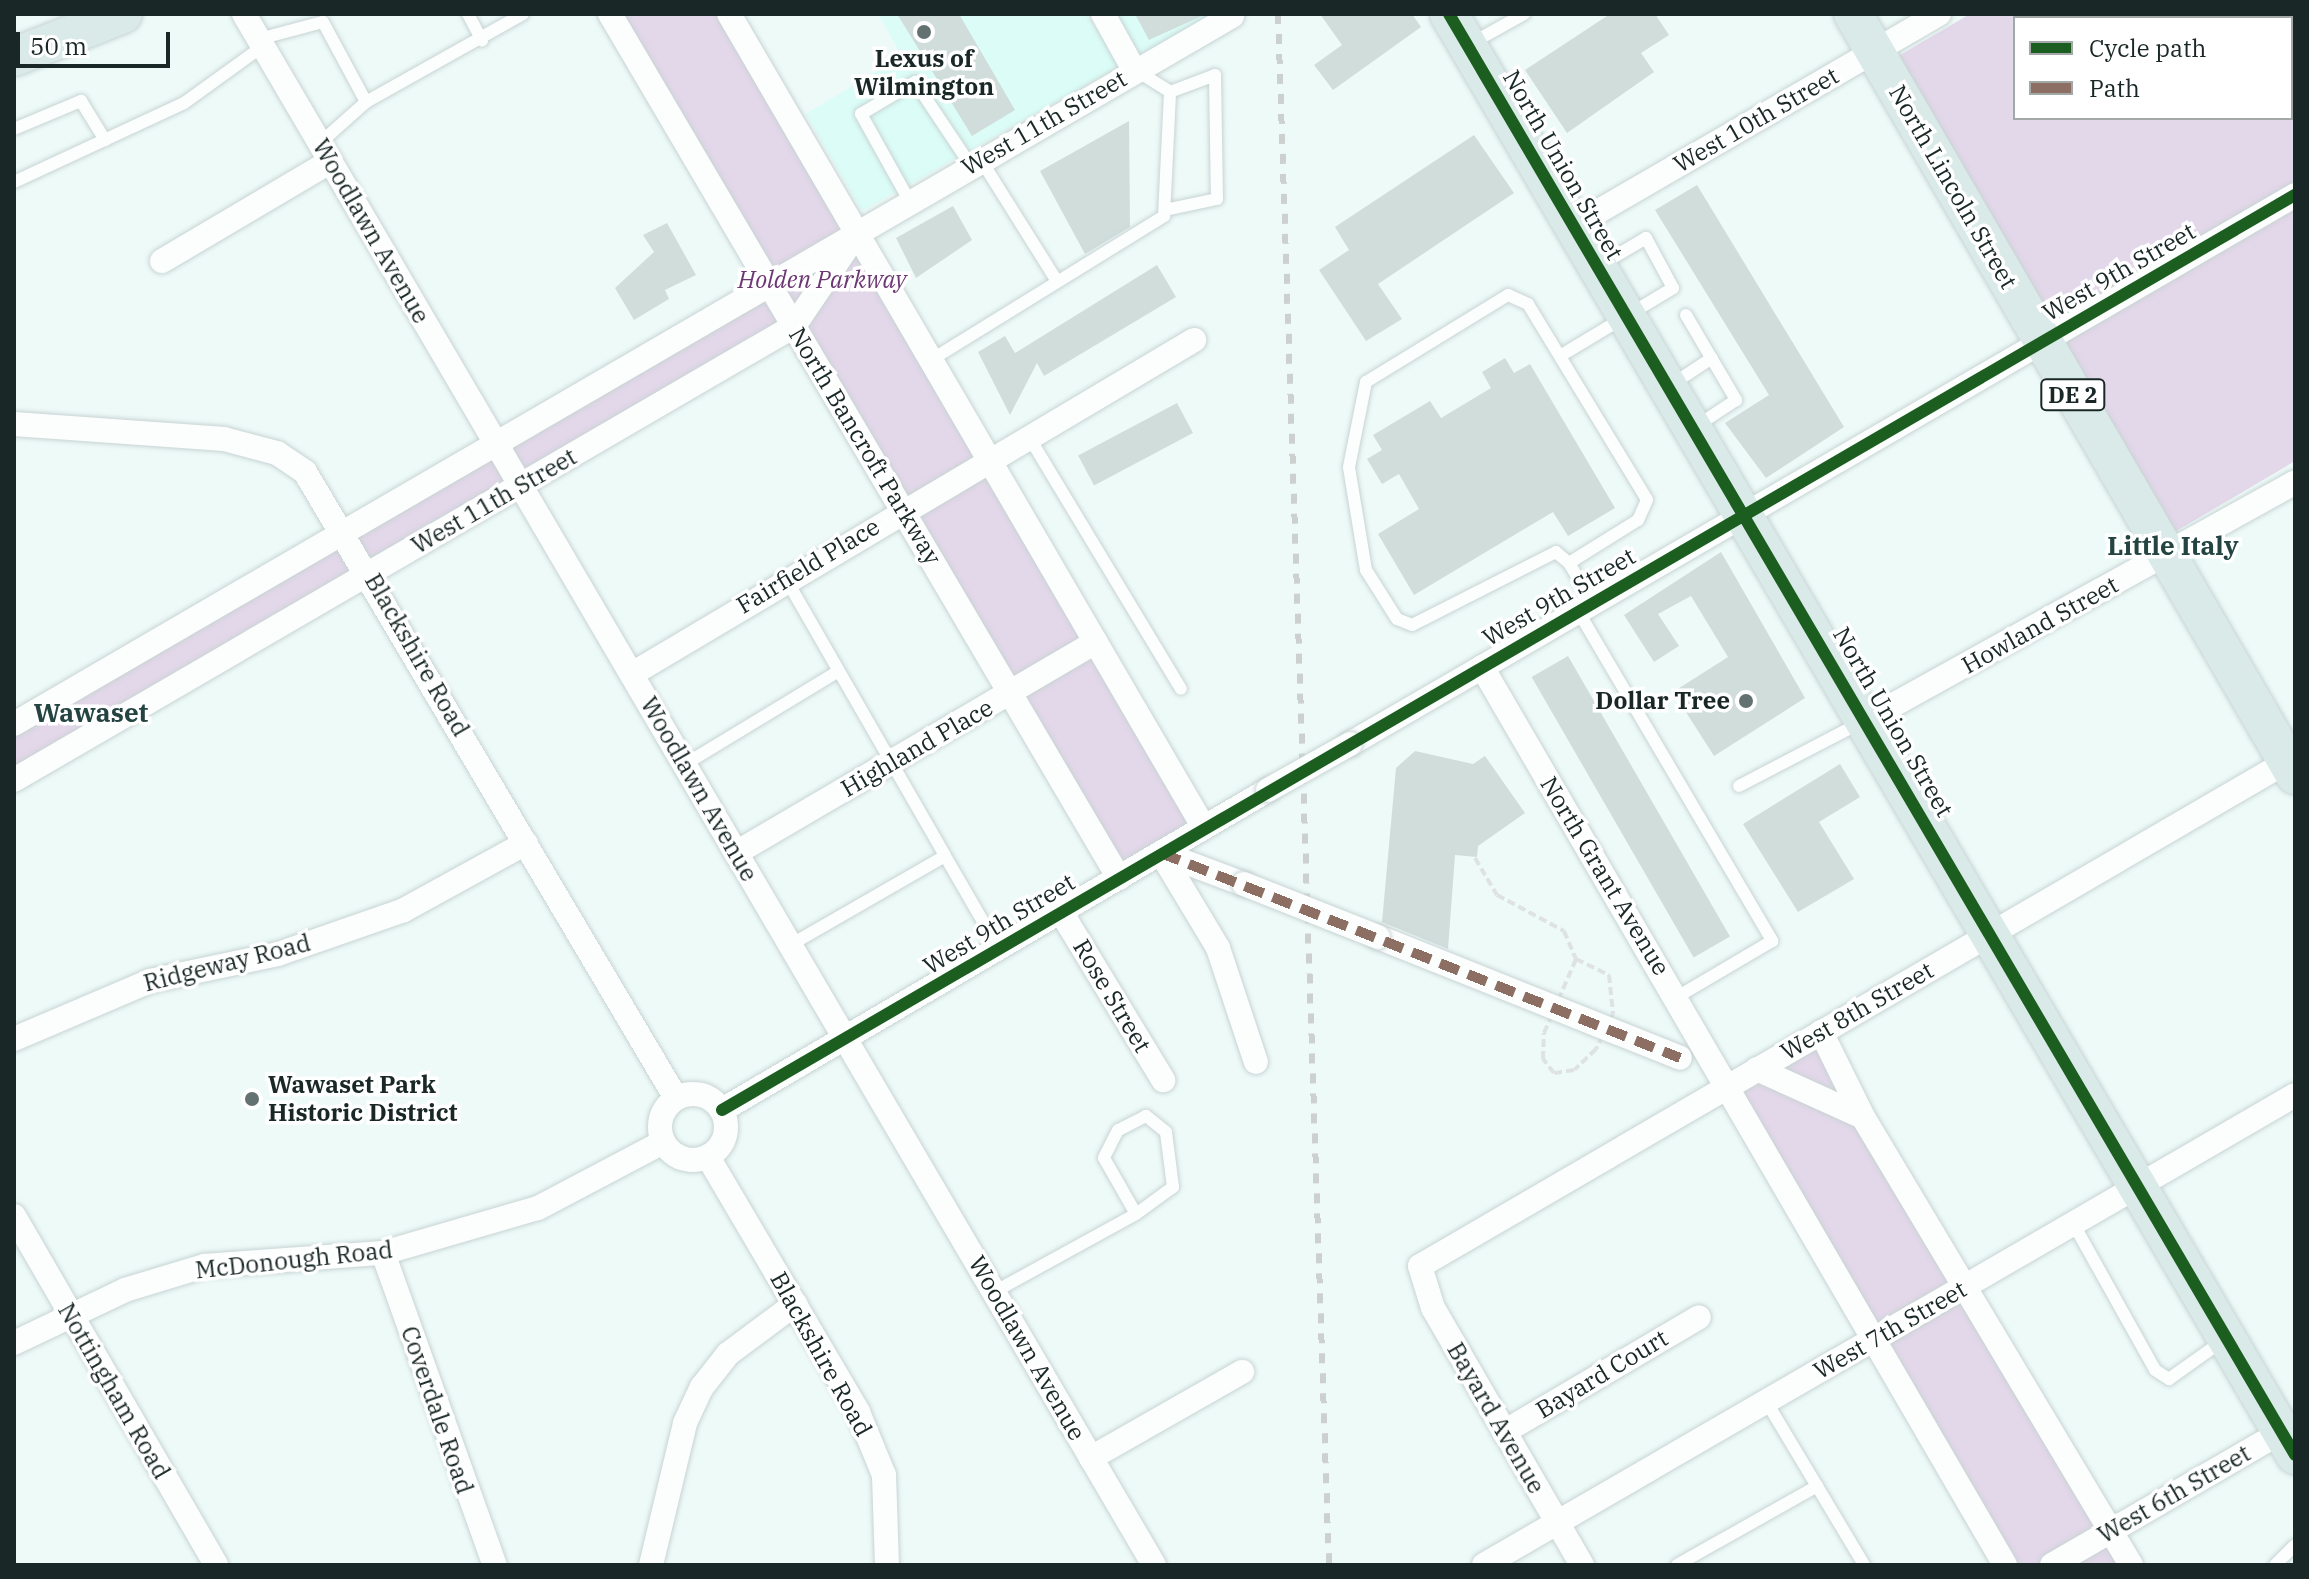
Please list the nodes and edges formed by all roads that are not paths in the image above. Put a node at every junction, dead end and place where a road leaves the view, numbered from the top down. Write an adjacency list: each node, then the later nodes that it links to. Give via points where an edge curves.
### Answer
1 (123, 14): 16 (main road, via 61,31)
2 (244, 14): 14 (street, Woodlawn Avenue)
3 (468, 14): 13 (lane)
4 (523, 14): 13 (lane)
5 (610, 14): 32 (street, North Bancroft Parkway)
6 (729, 14): 29 (street)
7 (1103, 14): 17 (street)
8 (1524, 14): 12 (lane)
9 (1853, 14): 15 (main road, North Lincoln Street / DE 2)
10 (1939, 14): 15 (street, West 10th Street)
11 (1232, 16): 17 (street, West 11th Street)
12 (1458, 30): 28 (main road, North Union Street)
13 (482, 40): 19 (lane)
14 (261, 43): 19 (lane, via 317,18); 21 (lane, via 218,83); 22 (street, Woodlawn Avenue)
15 (1874, 51): 28 (street, West 10th Street); 38 (main road, North Lincoln Street / DE 2)
16 (14, 57)
17 (1134, 70): 18 (lane); 23 (street, West 11th Street)
18 (1170, 92): 27 (lane); 27 (lane, via 1204,75 1215,75 1220,84 1217,199)
19 (366, 102): 22 (lane)
20 (14, 129): 21 (lane, via 81,101)
21 (105, 140): 24 (lane)
22 (325, 152): 30 (street); 46 (street, Woodlawn Avenue)
23 (976, 163): 26 (street, West 11th Street); 26 (lane, via 915,82 861,114); 33 (lane)
24 (14, 182)
25 (2295, 195): 38 (street, West 9th Street)
26 (910, 202): 29 (street, West 11th Street)
27 (1165, 210): 33 (lane)
28 (1573, 226): 31 (main road, North Union Street)
29 (857, 233): 32 (street, West 11th Street); 36 (street, West 11th Street); 41 (street)
30 (162, 261)
31 (1597, 267): 35 (main road, North Union Street); 35 (lane, via 1646,238 1673,288)
32 (768, 281): 36 (street, North Bancroft Parkway); 46 (street, West 11th Street)
33 (1057, 281): 41 (lane)
34 (1686, 315): 40 (lane)
35 (1628, 318): 39 (lane); 42 (main road, North Union Street)
36 (794, 326): 49 (street, West 11th Street); 50 (street, North Bancroft Parkway)
37 (1194, 340): 45 (street, Fairfield Place)
38 (2043, 342): 51 (street, West 9th Street); 53 (main road, North Lincoln Street / DE 2)
39 (1560, 356): 54 (lane, via 1647,500 1638,520); 54 (lane, via 1528,304 1508,295 1366,382 1349,467 1366,570 1397,619 1412,625 1439,615 1556,552)
40 (1712, 358): 42 (lane); 44 (lane, via 1736,400)
41 (931, 360): 47 (street)
42 (1668, 387): 44 (main road, North Union Street)
43 (14, 424): 52 (street, Blackshire Road, via 224,439 277,453 305,472)
44 (1693, 429): 51 (main road, North Union Street)
45 (1029, 437): 47 (street, Fairfield Place); 62 (lane)
46 (495, 441): 49 (street, Woodlawn Avenue); 52 (street, West 11th Street)
47 (989, 460): 50 (street, Fairfield Place); 58 (street)
48 (2295, 482): 53 (street, Howland Street)
49 (521, 486): 55 (street, West 11th Street); 61 (street, Woodlawn Avenue)
50 (901, 509): 56 (street, Fairfield Place); 63 (street, North Bancroft Parkway)
51 (1743, 515): 57 (street, West 9th Street); 64 (main road, North Union Street)
52 (345, 530): 55 (street, Blackshire Road); 65 (street, West 11th Street)
53 (2166, 556): 64 (street, Howland Street); 68 (main road, North Lincoln Street / DE 2)
54 (1569, 563): 57 (lane)
55 (370, 573): 69 (street, West 11th Street); 72 (street, Blackshire Road)
56 (786, 579): 60 (lane); 61 (street, Fairfield Place)
57 (1586, 607): 59 (street, West 9th Street); 81 (lane, via 1772,941)
58 (1096, 642): 63 (street, Highland Place); 71 (street)
59 (1482, 667): 71 (street, West 9th Street, bridge); 81 (street, North Grant Avenue)
60 (837, 672): 66 (lane); 67 (lane)
61 (632, 674): 67 (street, Woodlawn Avenue)
62 (1181, 689)
63 (1010, 693): 66 (street, Highland Place); 76 (street, North Bancroft Parkway)
64 (1868, 719): 70 (lane); 78 (main road, North Union Street)
65 (14, 724)
66 (895, 762): 73 (street, Highland Place); 75 (lane)
67 (687, 763): 73 (street, Woodlawn Avenue)
68 (2292, 764): 78 (street, West 8th Street)
69 (14, 780)
70 (1739, 786)
71 (1204, 828): 74 (street, West 9th Street)
72 (526, 843): 83 (street, Ridgeway Road, via 404,910 278,954 150,981); 91 (street, Blackshire Road)
73 (736, 853): 79 (street, Woodlawn Avenue)
74 (1161, 853): 76 (street, West 9th Street); 85 (street, bridge); 86 (street, via 1218,948)
75 (945, 856): 79 (lane); 80 (lane)
76 (1119, 878): 77 (street, West 9th Street)
77 (1061, 912): 80 (street, West 9th Street); 88 (street, Rose Street)
78 (1989, 934): 82 (street, West 8th Street); 96 (main road, North Union Street)
79 (790, 945): 84 (street, Woodlawn Avenue)
80 (999, 949): 84 (street, West 9th Street)
81 (1677, 997): 89 (street, North Grant Avenue)
82 (1821, 1032): 87 (street, West 8th Street); 93 (street)
83 (14, 1039)
84 (846, 1039): 92 (street); 103 (street, Woodlawn Avenue)
85 (1680, 1058)
86 (1256, 1062)
87 (1757, 1069): 89 (street, West 8th Street); 93 (street)
88 (1163, 1080)
89 (1728, 1085): 101 (street, West 8th Street); 107 (street, North Grant Avenue)
90 (2295, 1095): 96 (street, West 7th Street)
91 (676, 1098): 92 (street, via 702,1095); 94 (street, via 660,1119)
92 (722, 1110): 95 (street, via 725,1137)
93 (1863, 1117): 102 (street)
94 (663, 1142): 95 (street, via 680,1158); 100 (street, McDonough Road, via 538,1208)
95 (708, 1157): 104 (street, Blackshire Road)
96 (2137, 1186): 99 (street, West 7th Street); 108 (main road, North Union Street)
97 (1136, 1214): 97 (lane, via 1173,1187 1166,1132 1146,1116 1118,1130 1104,1158); 103 (lane)
98 (14, 1216): 105 (street, Nottingham Road)
99 (2073, 1223): 102 (street, West 7th Street); 108 (lane, via 2155,1370 2169,1379)
100 (383, 1253): 105 (street, McDonough Road, via 204,1266); 120 (street, Coverdale Road)
101 (1420, 1266): 112 (street, Bayard Avenue, via 1425,1293)
102 (1967, 1285): 107 (street, West 7th Street); 117 (street)
103 (994, 1292): 114 (street, Woodlawn Avenue)
104 (795, 1304): 121 (street, via 728,1354 702,1387 685,1423); 122 (street, Blackshire Road, via 858,1412 884,1475)
105 (70, 1314): 109 (street, McDonough Road); 119 (street, Nottingham Road)
106 (1699, 1317): 112 (street, Bayard Court)
107 (1877, 1337): 111 (street, West 7th Street); 128 (street, North Grant Avenue)
108 (2227, 1338): 113 (main road, North Union Street)
109 (14, 1343)
110 (1242, 1372): 114 (street)
111 (1766, 1401): 115 (lane); 116 (street, West 7th Street)
112 (1504, 1432): 116 (street, Bayard Avenue)
113 (2290, 1437): 117 (street, West 6th Street)
114 (1091, 1458): 123 (street, Woodlawn Avenue)
115 (1817, 1486): 126 (lane); 127 (lane)
116 (1557, 1523): 124 (street, West 7th Street); 125 (street, Bayard Avenue)
117 (2111, 1531): 129 (street, West 6th Street); 130 (street)
118 (2295, 1545): 131 (lane)
119 (216, 1565)
120 (495, 1565)
121 (651, 1565)
122 (887, 1565)
123 (1154, 1565)
124 (1484, 1565)
125 (1582, 1565)
126 (1677, 1565)
127 (1864, 1565)
128 (2005, 1565)
129 (2052, 1565)
130 (2131, 1565)
131 (2275, 1565)

